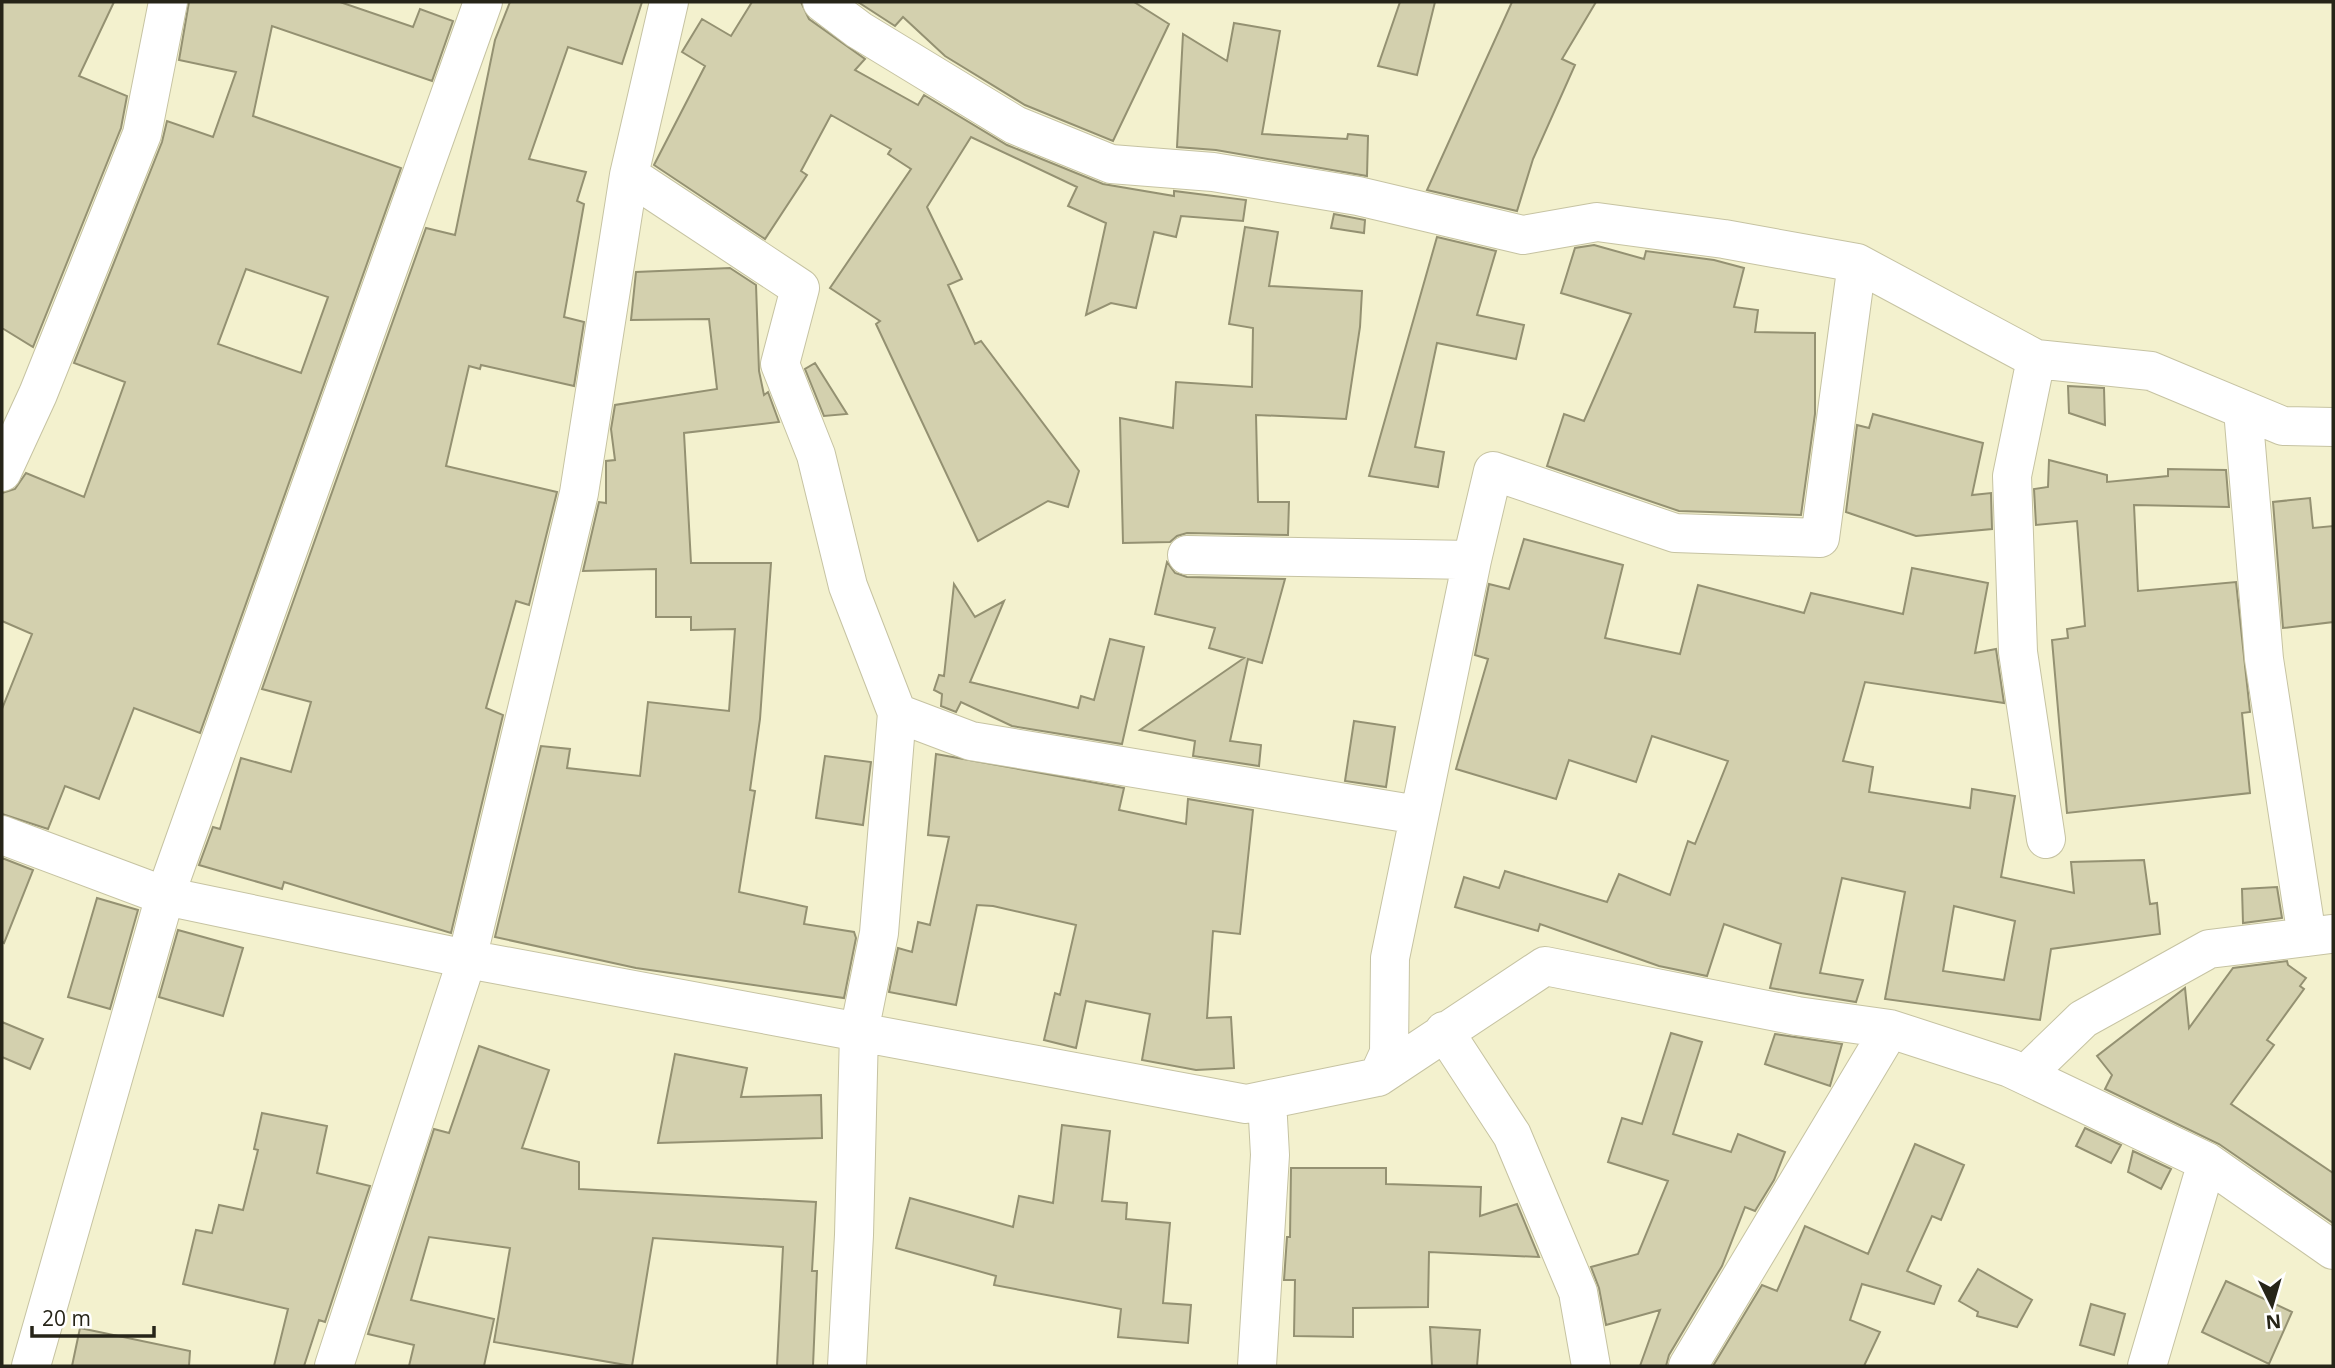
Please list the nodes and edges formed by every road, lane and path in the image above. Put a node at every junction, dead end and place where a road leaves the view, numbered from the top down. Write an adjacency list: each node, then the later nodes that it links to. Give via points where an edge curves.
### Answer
1 (167, 2): 10 (street, via 142,134)
2 (483, 2): 17 (street)
3 (669, 2): 5 (street)
4 (822, 2): 6 (street, via 859,30 1015,125 1111,164 1213,172 1358,196 1523,235 1597,222)
5 (629, 175): 13 (street, via 800,288 780,364 816,455 848,586); 19 (street, via 579,493)
6 (1857, 263): 7 (street); 12 (street, via 1820,538 1675,533 1493,471)
7 (2036, 359): 8 (street, via 2151,372); 16 (street, via 2012,476 2018,652)
8 (2243, 410): 9 (street, via 2283,426); 18 (street, via 2264,659)
9 (2333, 427)
10 (2, 472)
11 (1187, 555): 12 (street)
12 (1472, 560): 14 (street)
13 (897, 713): 14 (street, via 971,741); 22 (street, via 879,933)
14 (1418, 815): 24 (street, via 1390,958 1388,1053)
15 (2, 835): 17 (street)
16 (2046, 839)
17 (165, 896): 19 (street); 28 (street)
18 (2320, 936): 23 (street, via 2209,949 2083,1019)
19 (467, 959): 22 (street); 29 (street)
20 (1890, 1029): 21 (street, via 1797,1016 1545,966); 23 (street); 33 (street)
21 (1444, 1031): 24 (street); 32 (street, via 1512,1135 1578,1292)
22 (859, 1032): 25 (street, via 1246,1104); 30 (street)
23 (2025, 1075): 26 (street)
24 (1378, 1077): 25 (street)
25 (1267, 1100): 31 (street, via 1269,1155)
26 (2207, 1162): 27 (street); 34 (street)
27 (2333, 1250)
28 (31, 1366)
29 (334, 1366)
30 (847, 1366)
31 (1257, 1366)
32 (1591, 1366)
33 (1688, 1366)
34 (2147, 1366)

